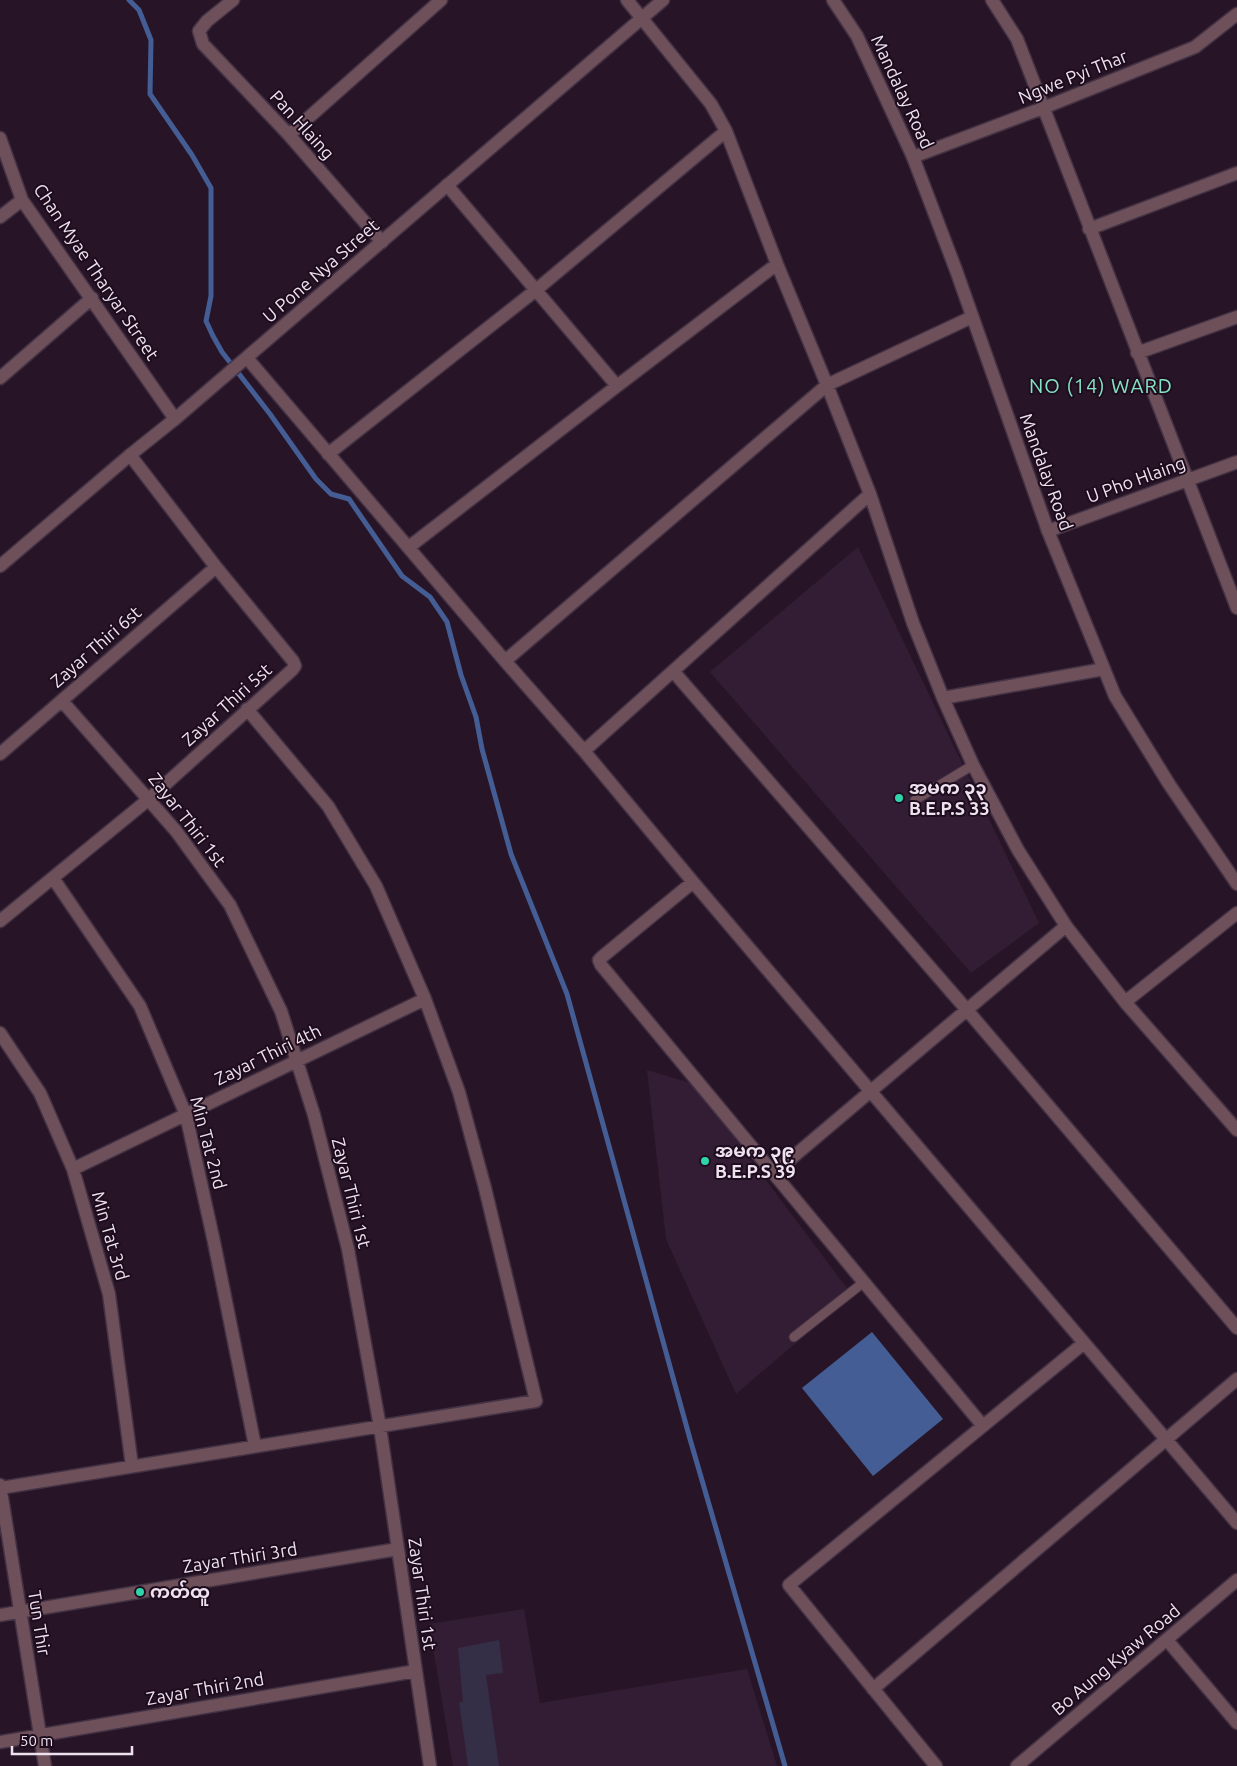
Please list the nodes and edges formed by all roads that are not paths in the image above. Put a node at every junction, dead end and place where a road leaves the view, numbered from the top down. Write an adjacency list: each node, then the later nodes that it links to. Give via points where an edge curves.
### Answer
1 (233, 0): 11 (street, Pan Hlaing, via 199,31 203,44)
2 (441, 0): 11 (street)
3 (627, 0): 8 (street)
4 (663, 0): 8 (street, U Pone Nya Street)
5 (833, 0): 13 (street, Mandalay Road, via 858,36)
6 (992, 0): 9 (street, via 1016,39)
7 (1237, 14): 9 (street, Ngwe Pyi Thar, via 1195,47)
8 (642, 18): 10 (street, via 712,104); 15 (street, U Pone Nya Street)
9 (1043, 108): 13 (street, Ngwe Pyi Thar); 18 (street)
10 (726, 131): 20 (street); 21 (street)
11 (289, 134): 19 (street, Pan Hlaing)
12 (0, 138): 16 (street, Chan Myae Tharyar Street)
13 (913, 157): 23 (street, Mandalay Road)
14 (1237, 173): 18 (street)
15 (447, 185): 19 (street, U Pone Nya Street); 21 (street)
16 (22, 200): 17 (street); 22 (street, Chan Myae Tharyar Street)
17 (0, 217)
18 (1089, 229): 25 (street)
19 (382, 242): 26 (street, U Pone Nya Street)
20 (777, 264): 28 (street); 29 (street)
21 (536, 290): 29 (street); 31 (street)
22 (92, 298): 27 (street); 30 (street, Chan Myae Tharyar Street)
23 (972, 317): 28 (street); 36 (street, Mandalay Road)
24 (1237, 317): 25 (street)
25 (1137, 353): 34 (street)
26 (247, 358): 30 (street, U Pone Nya Street); 31 (street)
27 (0, 378)
28 (827, 385): 35 (street); 41 (street)
29 (617, 386): 37 (street)
30 (175, 419): 32 (street, U Pone Nya Street)
31 (328, 454): 37 (street)
32 (130, 455): 38 (street, U Pone Nya Street); 39 (street, Zayar Thiri 5st)
33 (1237, 462): 34 (street, U Pho Hlaing)
34 (1186, 480): 36 (street, U Pho Hlaing); 40 (street)
35 (870, 494): 43 (street); 44 (street)
36 (1048, 531): 42 (street, Mandalay Road)
37 (409, 547): 41 (street)
38 (0, 566)
39 (216, 567): 45 (street, Zayar Thiri 6st); 46 (street, Zayar Thiri 5st, via 295,666)
40 (1237, 608)
41 (505, 661): 47 (street)
42 (1104, 669): 44 (street); 54 (street, Mandalay Road, via 1116,696 1169,784)
43 (673, 671): 47 (street); 60 (street)
44 (942, 698): 49 (street)
45 (62, 701): 48 (street, Zayar Thiri 6st); 50 (street, Zayar Thiri 1st)
46 (247, 709): 50 (street, Zayar Thiri 5st); 58 (street, via 328,806 376,886)
47 (584, 751): 53 (street)
48 (0, 754)
49 (973, 765): 51 (lane); 57 (street, via 1018,850)
50 (149, 799): 52 (street, Zayar Thiri 5st); 62 (street, Zayar Thiri 1st, via 230,905 281,1011)
51 (915, 800)
52 (53, 878): 56 (street, Zayar Thiri 5st); 64 (street, Min Tat 2nd, via 140,1006)
53 (693, 882): 63 (street); 67 (street, via 600,960 601,965)
54 (1237, 884)
55 (1237, 913): 59 (street)
56 (0, 921)
57 (1066, 926): 59 (street); 60 (street)
58 (425, 998): 62 (street, Zayar Thiri 4th); 74 (street, via 459,1092 536,1401)
59 (1125, 1002): 65 (street)
60 (967, 1010): 63 (street); 69 (street)
61 (0, 1033): 66 (street, Min Tat 3rd, via 40,1093)
62 (296, 1061): 64 (street, Zayar Thiri 4th); 74 (street, Zayar Thiri 1st, via 314,1116 348,1249)
63 (870, 1092): 67 (street); 71 (street)
64 (186, 1115): 66 (street, Zayar Thiri 4th); 76 (street, Min Tat 2nd)
65 (1237, 1130)
66 (73, 1170): 77 (street, Min Tat 3rd, via 109,1294)
67 (774, 1174): 68 (street)
68 (864, 1282): 70 (lane); 73 (street)
69 (1237, 1328)
70 (794, 1337)
71 (1084, 1343): 73 (street); 75 (street)
72 (1237, 1379): 75 (street)
73 (983, 1426): 86 (street, via 789,1585)
74 (380, 1427): 76 (street); 80 (street, Zayar Thiri 1st)
75 (1166, 1439): 79 (street); 86 (street)
76 (255, 1446): 77 (street)
77 (132, 1466): 78 (street)
78 (0, 1487): 82 (street, Tun Thir)
79 (1237, 1523)
80 (398, 1549): 82 (street, Zayar Thiri 3rd); 85 (street, Zayar Thiri 1st)
81 (1237, 1580): 84 (street, Bo Aung Kyaw Road)
82 (20, 1612): 83 (street, Zayar Thiri 3rd); 88 (street, Tun Thir)
83 (0, 1615)
84 (1167, 1640): 87 (street); 93 (street, Bo Aung Kyaw Road)
85 (416, 1670): 88 (street, Zayar Thiri 2nd); 91 (street, Zayar Thiri 1st)
86 (873, 1689): 92 (street)
87 (1237, 1723)
88 (40, 1736): 89 (street, Zayar Thiri 2nd); 90 (street, Tun Thir)
89 (0, 1742)
90 (45, 1766)
91 (430, 1766)
92 (936, 1766)
93 (1017, 1766)

